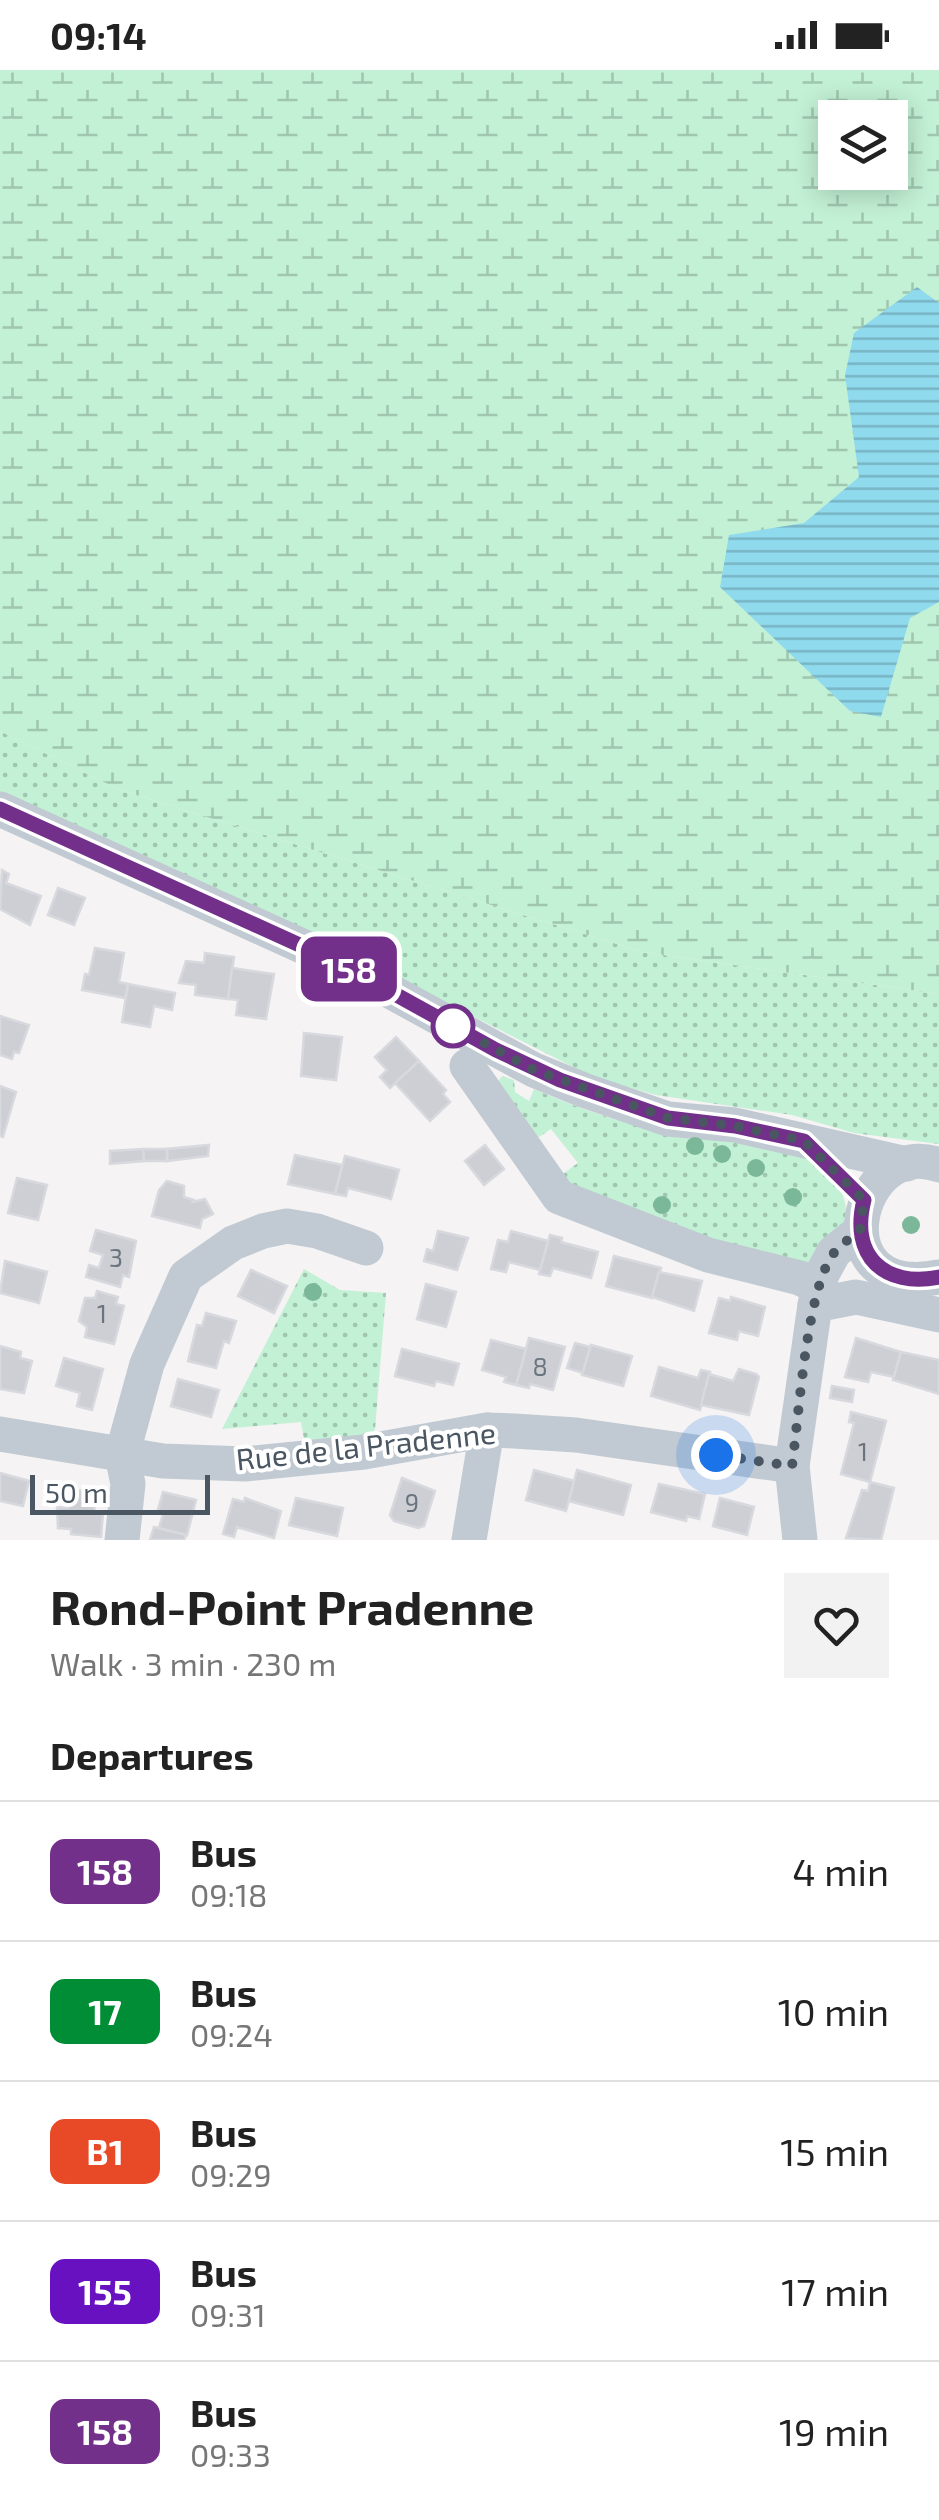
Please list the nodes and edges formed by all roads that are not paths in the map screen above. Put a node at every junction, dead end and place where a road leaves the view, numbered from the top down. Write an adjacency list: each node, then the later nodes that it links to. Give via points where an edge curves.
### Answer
1 (0, 809): 3 (street, via 337,962 551,1077 668,1118)
2 (467, 1066): 9 (street, via 559,1197 708,1255 800,1278)
3 (804, 1141): 4 (street); 5 (street)
4 (923, 1164): 5 (street, via 883,1177)
5 (862, 1215): 7 (street, via 871,1259); 9 (street, via 834,1252)
6 (366, 1248): 13 (street, via 286,1226 233,1243 186,1276 147,1364)
7 (886, 1273): 8 (street, via 916,1282); 9 (street)
8 (939, 1277)
9 (817, 1296): 10 (street, via 856,1297); 14 (street)
10 (939, 1315)
11 (488, 1430): 13 (street, Rue de la Pradenne, via 354,1454 246,1464); 14 (street, Rue de la Pradenne, via 576,1435); 16 (street)
12 (0, 1434): 13 (street, Rue de la Pradenne)
13 (122, 1455): 15 (street, via 128,1484)
14 (792, 1466): 17 (street)
15 (122, 1540)
16 (469, 1540)
17 (800, 1540)

